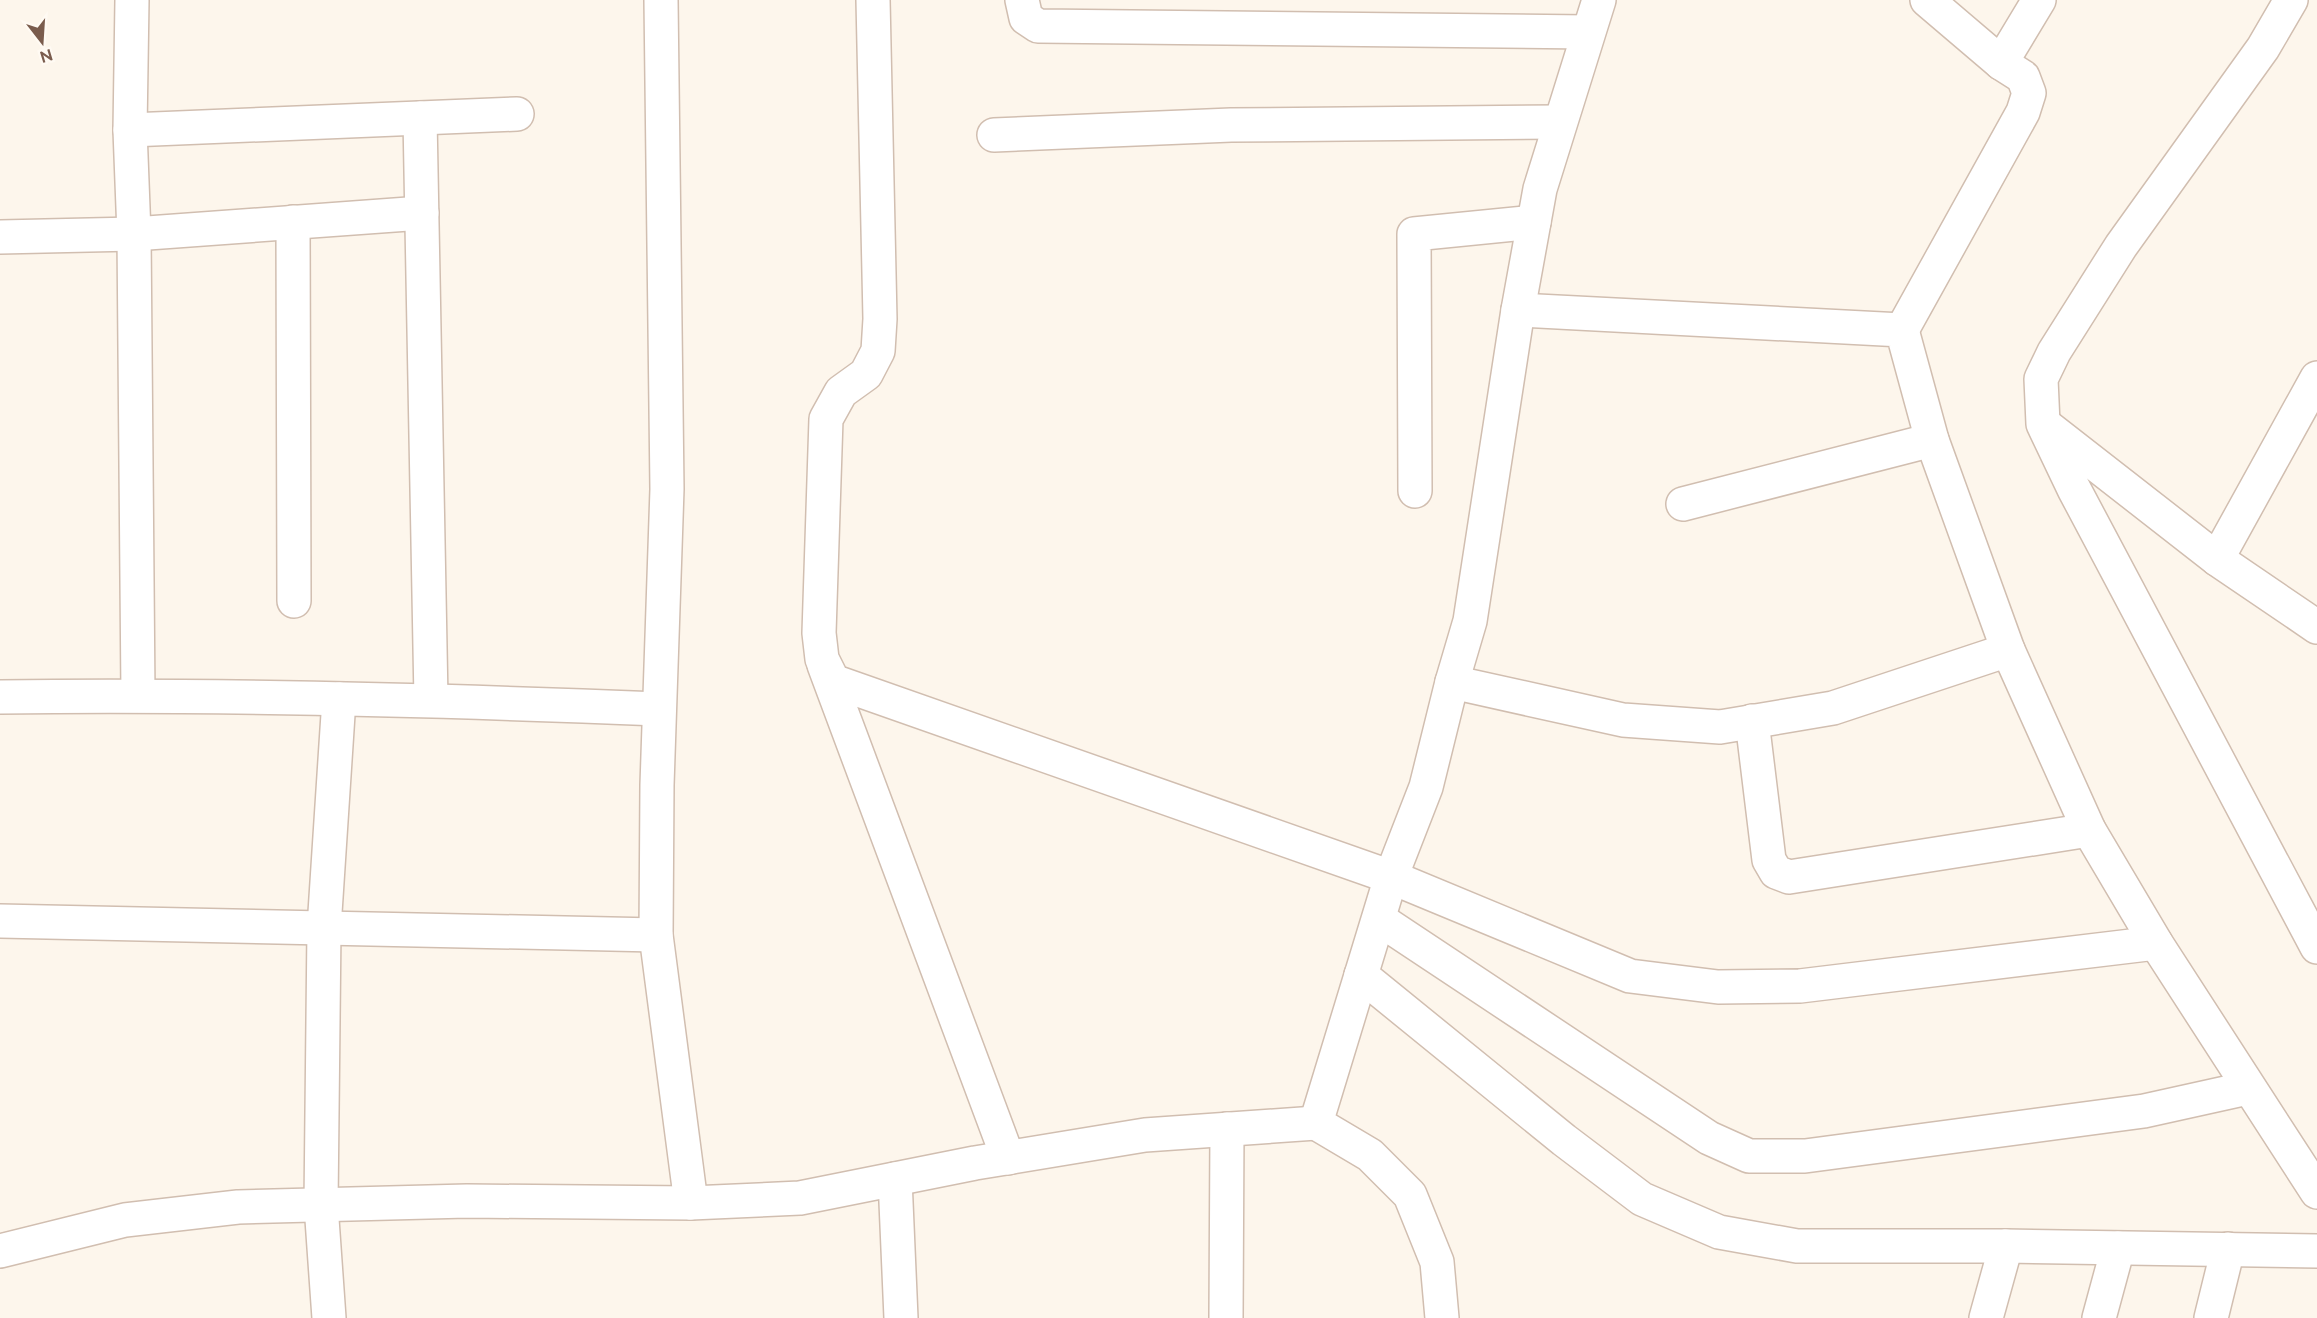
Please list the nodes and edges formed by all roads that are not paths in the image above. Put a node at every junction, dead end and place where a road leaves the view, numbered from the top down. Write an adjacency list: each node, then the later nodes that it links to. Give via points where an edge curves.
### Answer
1 (132, 0): 14 (street)
2 (661, 0): 38 (street, via 667,489)
3 (873, 0): 32 (street, via 878,351 866,374 841,392 826,419 819,633)
4 (1022, 0): 9 (street, via 1026,18 1038,26)
5 (1599, 0): 9 (street)
6 (1927, 0): 10 (street)
7 (2039, 0): 10 (street)
8 (2291, 0): 24 (street, via 2263,48 2121,246 2054,352 2041,379)
9 (1588, 32): 13 (street)
10 (2001, 63): 22 (street, via 2023,77 2029,93 2023,112)
11 (517, 114): 12 (street)
12 (420, 118): 14 (street); 16 (street)
13 (1560, 122): 15 (street, via 1231,125); 18 (street, via 1539,189)
14 (130, 130): 19 (street)
15 (994, 135)
16 (422, 213): 17 (street); 37 (street)
17 (293, 222): 19 (street); 29 (street)
18 (1534, 222): 21 (street); 26 (street, via 1414,234)
19 (134, 234): 20 (street); 34 (street)
20 (0, 237)
21 (1518, 310): 22 (street); 33 (street, via 1470,621)
22 (1902, 330): 25 (street)
23 (2317, 378): 28 (street)
24 (2043, 424): 28 (street); 47 (street)
25 (1932, 440): 27 (street); 31 (street)
26 (1415, 491)
27 (1683, 504)
28 (2217, 559): 30 (street)
29 (294, 601)
30 (2317, 627)
31 (2008, 650): 39 (street, via 1833,708); 40 (street)
32 (822, 660): 41 (street, via 833,681); 52 (street)
33 (1452, 682): 39 (street, via 1623,720 1720,727); 41 (street, via 1426,787)
34 (138, 695): 35 (street); 36 (street)
35 (0, 697)
36 (339, 699): 37 (street); 44 (street)
37 (431, 700): 38 (street)
38 (659, 709): 45 (street)
39 (1752, 722): 40 (street, via 1769,860 1776,872 1789,877)
40 (2089, 830): 46 (street)
41 (1391, 878): 42 (street); 46 (street, via 1630,976 1718,987 1800,986)
42 (1379, 919): 48 (street); 49 (street, via 1709,1138 1749,1156 1805,1156 2144,1111)
43 (0, 921): 44 (street)
44 (324, 928): 45 (street); 56 (street)
45 (656, 935): 55 (street)
46 (2156, 943): 49 (street)
47 (2317, 947)
48 (1361, 975): 50 (street); 57 (street, via 1642,1199 1719,1232 1797,1246)
49 (2248, 1088): 54 (street)
50 (1316, 1123): 51 (street); 65 (street, via 1370,1155 1410,1195 1437,1262)
51 (1227, 1130): 52 (street, via 1145,1135); 64 (street)
52 (1008, 1158): 53 (street)
53 (895, 1179): 55 (street, via 800,1198); 63 (street)
54 (2317, 1192)
55 (691, 1203): 56 (street)
56 (321, 1205): 60 (street, via 238,1207 125,1220); 62 (street)
57 (2006, 1246): 58 (street); 66 (street)
58 (2118, 1248): 59 (street); 67 (street)
59 (2228, 1250): 61 (street); 68 (street)
60 (0, 1251)
61 (2317, 1251)
62 (329, 1318)
63 (901, 1318)
64 (1226, 1318)
65 (1442, 1318)
66 (1986, 1318)
67 (2099, 1318)
68 (2211, 1318)

